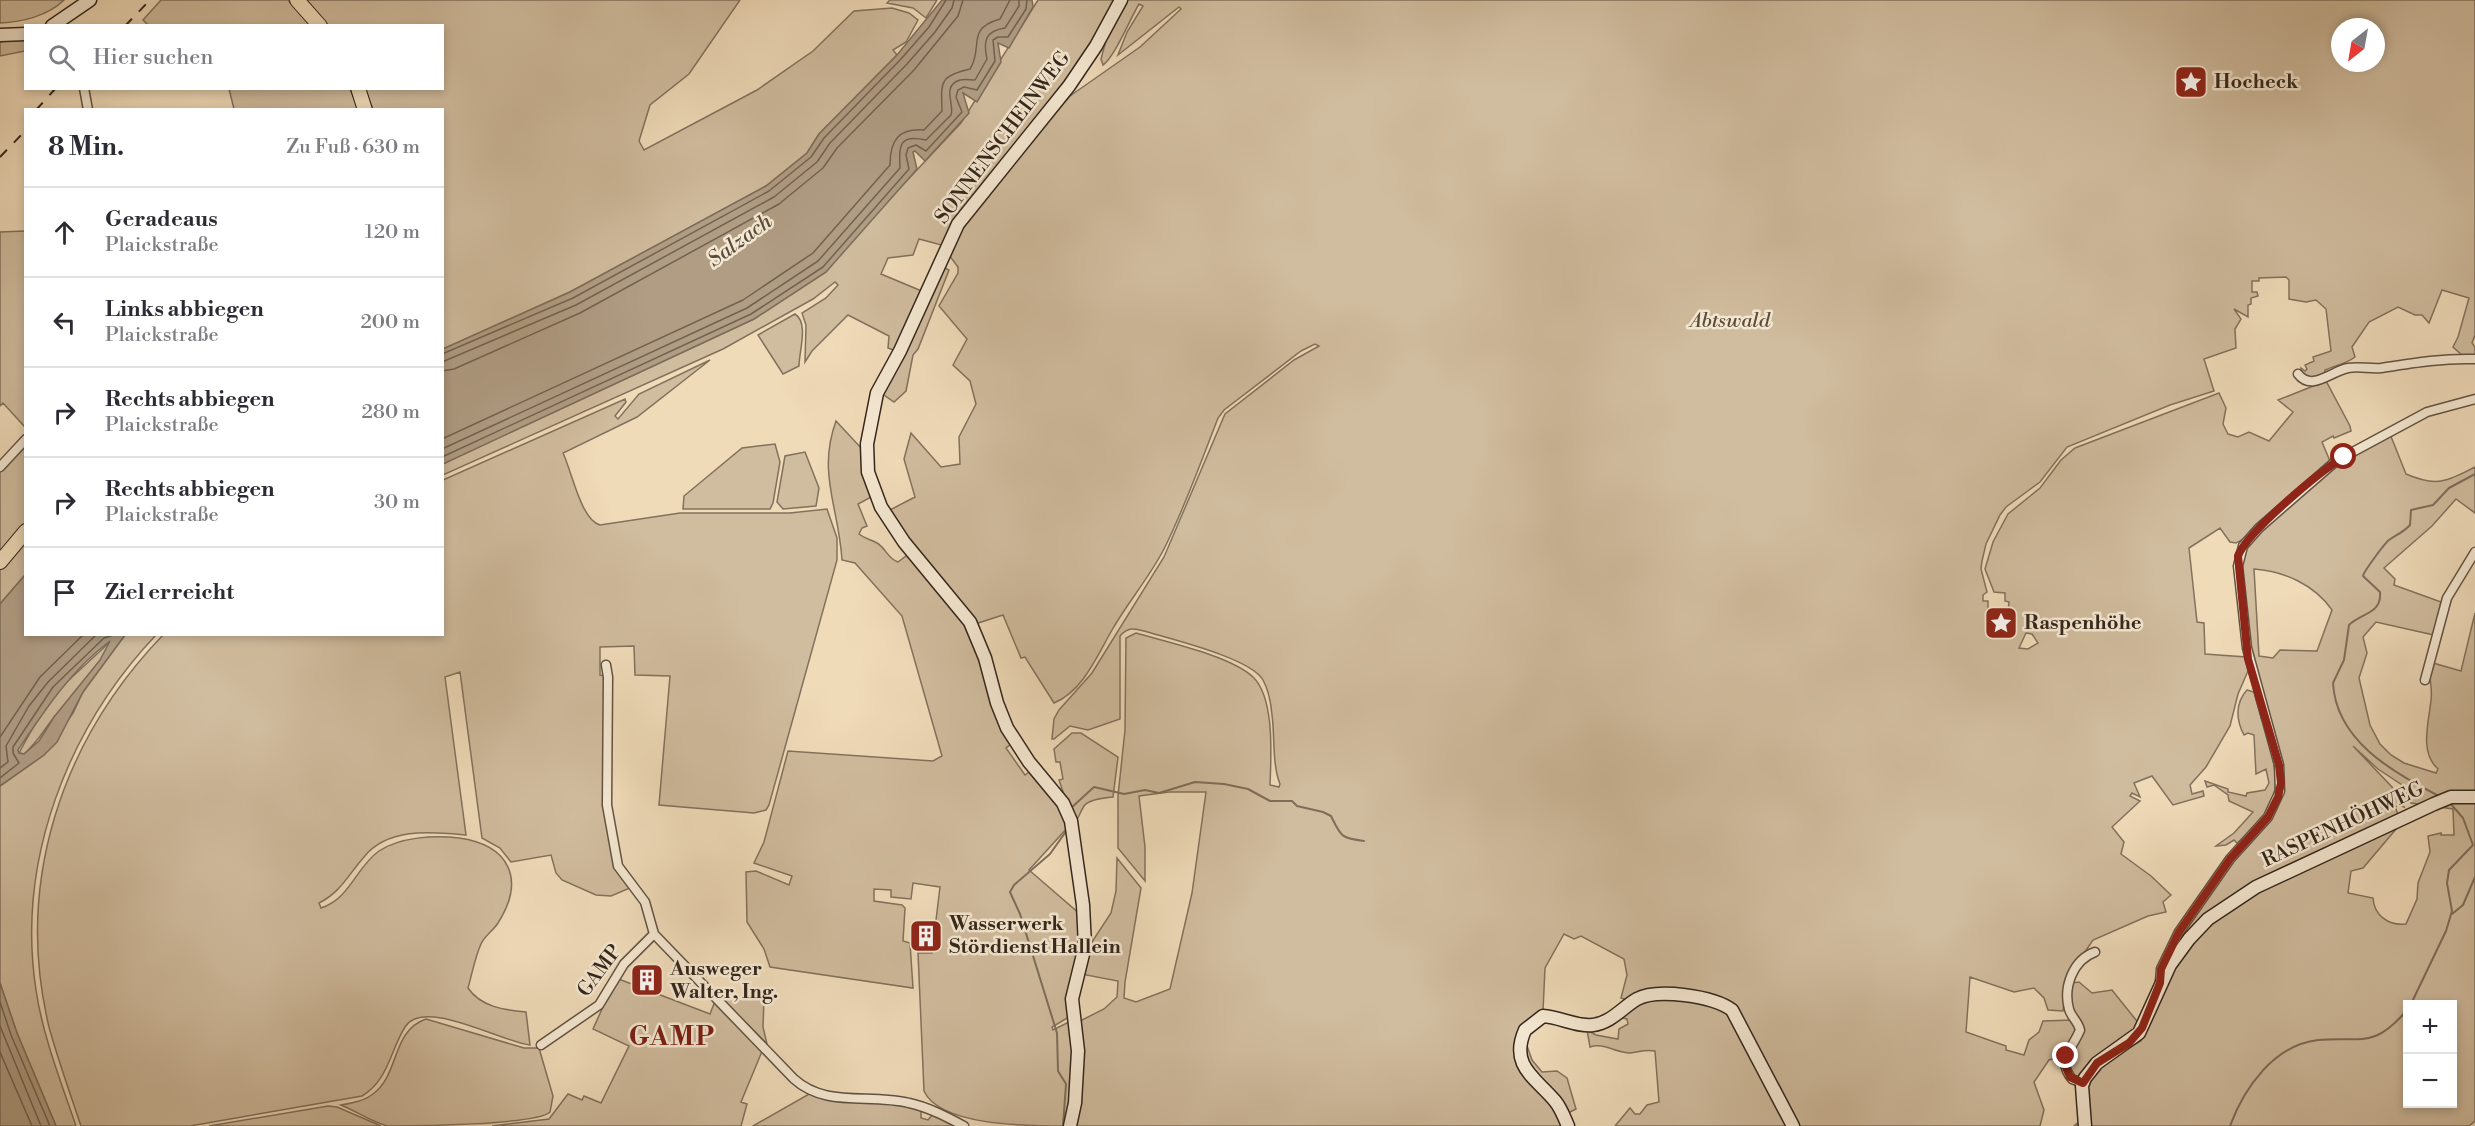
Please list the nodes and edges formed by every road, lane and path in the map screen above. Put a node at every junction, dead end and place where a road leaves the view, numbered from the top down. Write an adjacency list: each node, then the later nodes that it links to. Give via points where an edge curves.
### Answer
1 (90, 0): 4 (street)
2 (297, 0): 5 (main road)
3 (1121, 0): 29 (street, SONNENSCHEINWEG, via 1069,86 958,224 877,393 867,444 868,472 881,507 904,542 970,622 1007,728 1063,802 1071,821 1085,946 1072,999 1078,1051)
4 (55, 24)
5 (318, 24)
6 (24, 34): 7 (street)
7 (0, 35)
8 (84, 90): 10 (street)
9 (359, 90): 11 (main road)
10 (88, 108)
11 (364, 108)
12 (2475, 359): 13 (street, via 2348,368 2313,382)
13 (2298, 374)
14 (2475, 399): 25 (street, via 2427,412 2336,461 2242,546 2238,566 2248,659 2277,758 2280,791 2268,817 2206,892)
15 (24, 442): 16 (street)
16 (0, 467)
17 (24, 533): 19 (main road)
18 (2475, 552): 21 (street, via 2447,598)
19 (0, 562)
20 (606, 665): 23 (street, via 607,805 613,850 622,873 645,902)
21 (2425, 680)
22 (2475, 797): 25 (street, RASPENHÖHWEG, via 2451,797 2242,895 2198,928)
23 (654, 934): 26 (street, GAMP, via 624,964 599,1005); 28 (street, via 810,1091 831,1097 874,1097 909,1103)
24 (2096, 952): 27 (street, via 2078,963 2067,989 2069,1011 2080,1030 2066,1055 2065,1065 2072,1079)
25 (2168, 961): 27 (street, RASPENHÖHWEG, via 2139,1033 2097,1063)
26 (541, 1045)
27 (2083, 1083): 32 (street)
28 (964, 1126)
29 (1070, 1126)
30 (1568, 1126): 31 (street, via 1554,1100 1534,1082 1523,1064 1525,1030 1543,1016 1586,1025 1601,1023 1637,999 1658,993 1712,1001 1732,1010)
31 (1793, 1126)
32 (2085, 1126)

